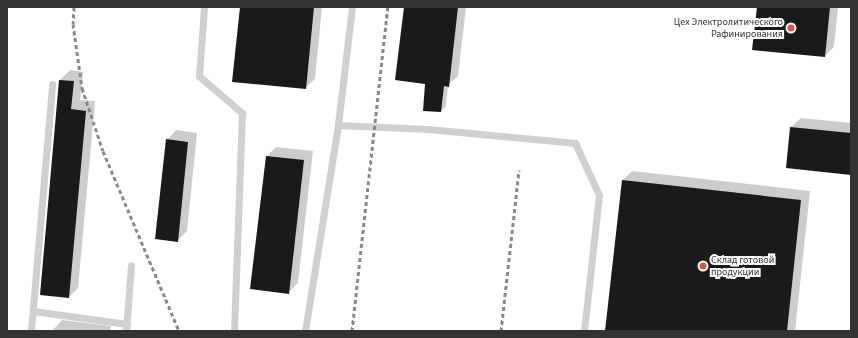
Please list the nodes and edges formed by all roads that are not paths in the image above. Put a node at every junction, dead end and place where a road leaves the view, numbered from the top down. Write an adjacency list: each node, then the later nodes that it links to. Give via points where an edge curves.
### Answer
1 (204, 7): 9 (lane, via 199,76 242,114)
2 (352, 7): 4 (lane)
3 (52, 84): 6 (lane)
4 (338, 125): 10 (lane); 11 (lane, via 428,129 575,143 598,195)
5 (131, 265): 7 (lane)
6 (33, 310): 7 (lane); 8 (lane)
7 (126, 328)
8 (31, 331)
9 (234, 331)
10 (305, 331)
11 (584, 331)

